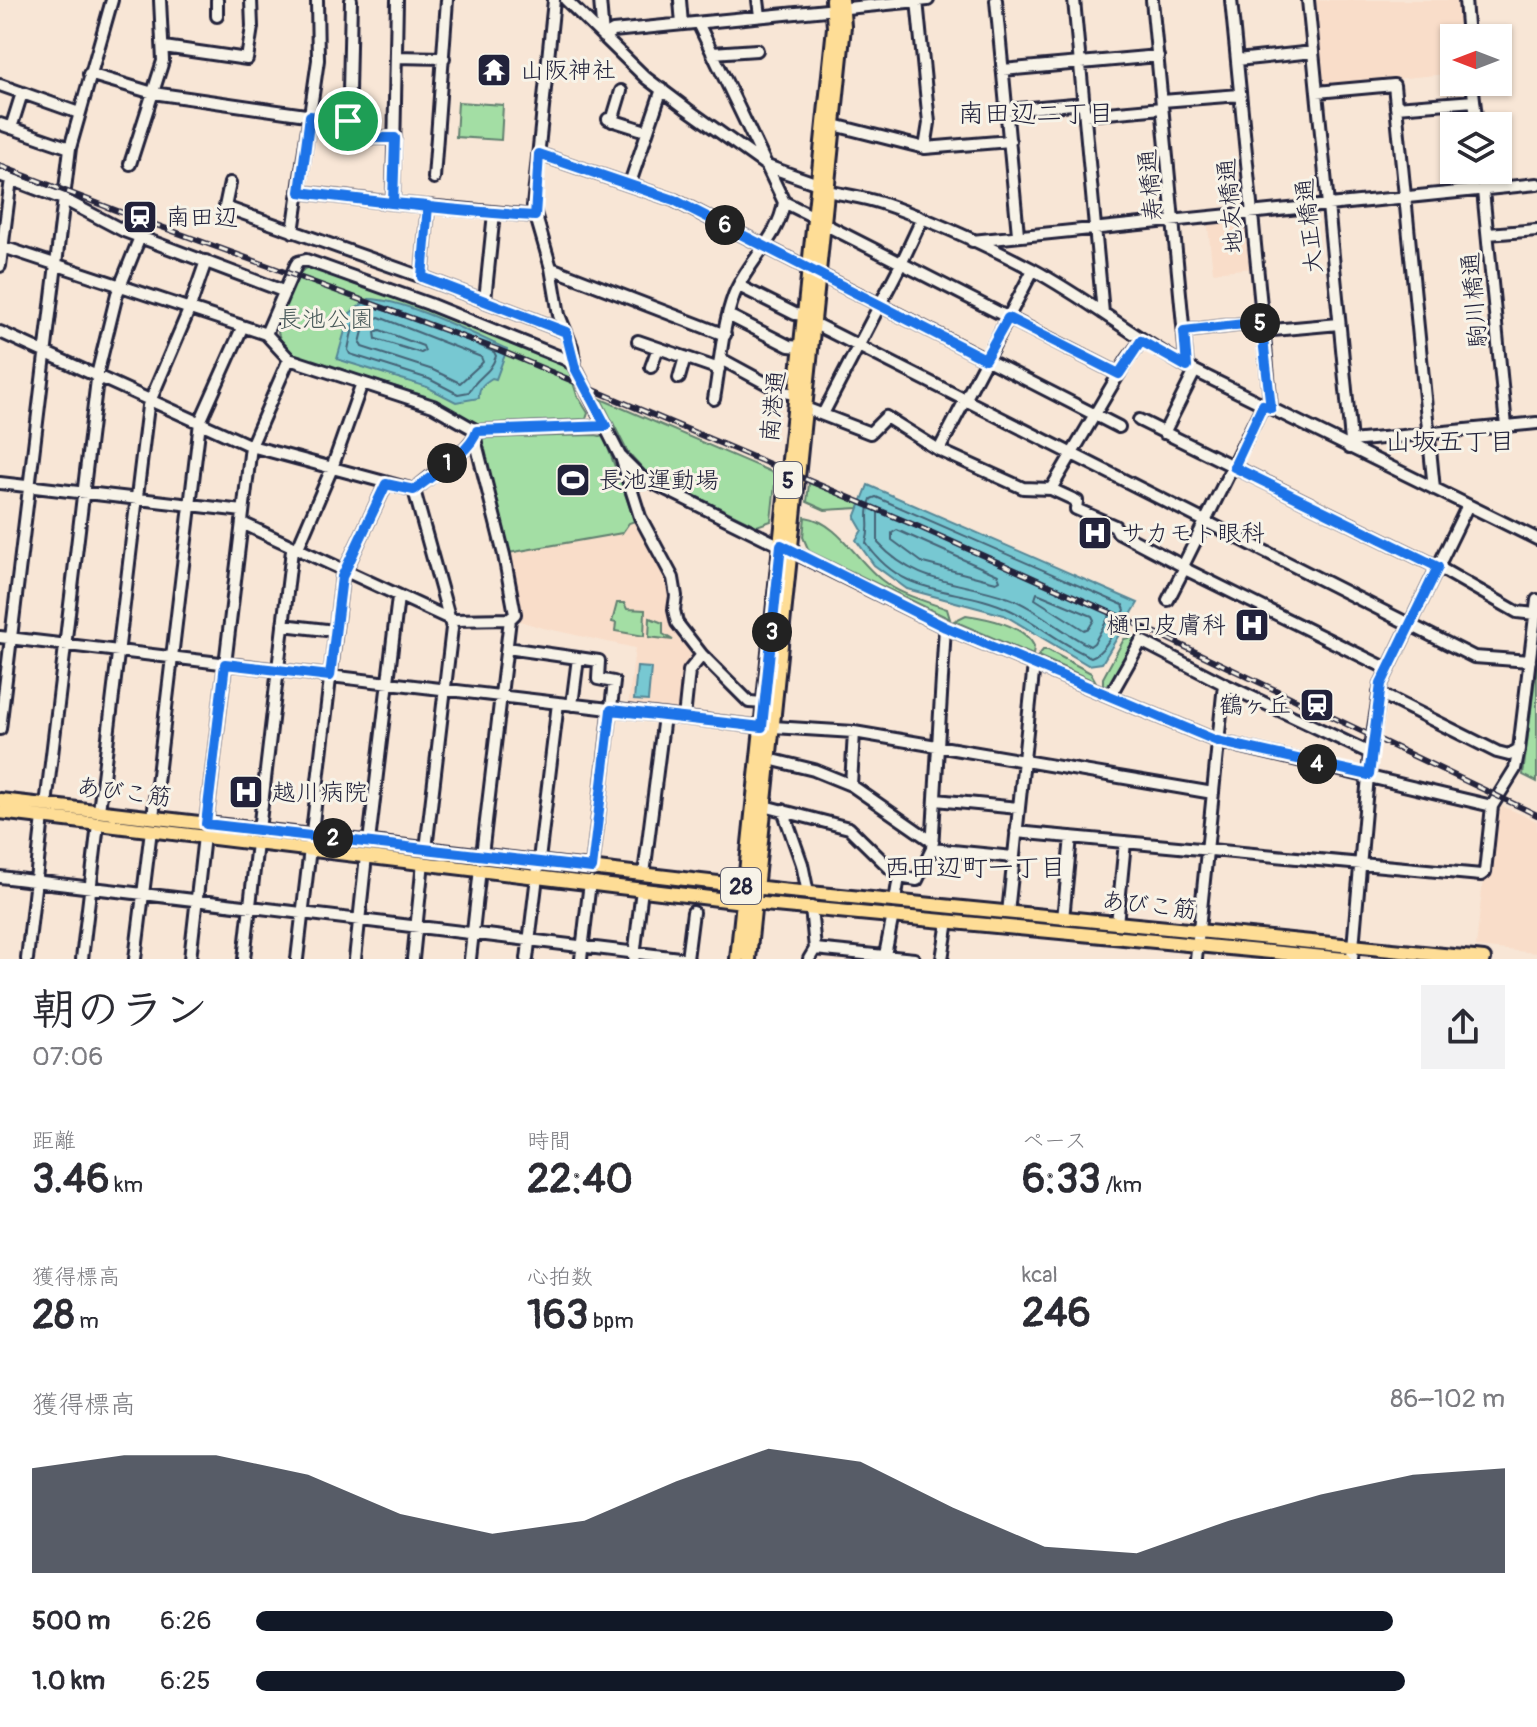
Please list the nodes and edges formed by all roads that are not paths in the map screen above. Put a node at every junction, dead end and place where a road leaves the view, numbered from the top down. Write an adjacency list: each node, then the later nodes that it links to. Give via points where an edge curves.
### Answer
1 (112, 0): 39 (street)
2 (160, 0): 29 (street)
3 (217, 0): 23 (street)
4 (251, 0): 29 (street, via 247,59)
5 (317, 0): 56 (street, via 318,60)
6 (351, 0): 57 (street)
7 (397, 0): 34 (street)
8 (447, 0): 35 (street)
9 (554, 0): 65 (street)
10 (566, 0): 28 (street)
11 (600, 0): 28 (street)
12 (680, 0): 26 (street)
13 (758, 0): 24 (street)
14 (917, 0): 15 (street); 22 (street); 64 (street, via 929,123)
15 (928, 0)
16 (996, 0): 38 (street)
17 (1074, 0): 37 (street)
18 (1152, 0): 33 (street, 寿橋通)
19 (1231, 0): 36 (street, 地友橋通)
20 (1308, 0): 31 (street, 大正橋通)
21 (1465, 0): 27 (street)
22 (838, 5): 24 (street); 58 (main road, 南港通 / 5); 74 (main road, 南港通 / 5)
23 (217, 16)
24 (760, 16): 25 (street)
25 (698, 23): 26 (street); 32 (street)
26 (682, 24): 28 (street, via 613,31)
27 (1467, 24)
28 (603, 37): 41 (street)
29 (164, 47): 45 (street)
30 (757, 50): 32 (street)
31 (1313, 52): 36 (street); 43 (street, 大正橋通)
32 (712, 53): 67 (street)
33 (1158, 56): 37 (street); 50 (street, 寿橋通)
34 (396, 57): 35 (street); 61 (street)
35 (444, 58): 69 (street)
36 (1237, 60): 46 (street, 地友橋通)
37 (1080, 62): 38 (street); 49 (street)
38 (1003, 70): 52 (street)
39 (89, 74): 45 (street); 54 (street)
40 (0, 85): 44 (street)
41 (662, 89): 60 (street); 67 (street)
42 (621, 91): 60 (street, via 610,120)
43 (1317, 92): 51 (street, via 1394,85); 81 (street, 大正橋通)
44 (22, 93): 54 (street); 59 (street)
45 (153, 93): 56 (street); 66 (street)
46 (1240, 95): 50 (street); 83 (street, 地友橋通)
47 (1473, 96): 48 (street)
48 (1474, 101): 51 (street); 53 (street)
49 (1084, 103): 52 (street); 55 (street)
50 (1162, 104): 55 (street); 87 (street, 寿橋通)
51 (1396, 107): 77 (street)
52 (1007, 110): 62 (street)
53 (1475, 112)
54 (79, 113): 63 (street)
55 (1085, 115): 89 (street)
56 (310, 116): 57 (street); 76 (street)
57 (348, 121): 61 (street, via 348,138)
58 (834, 125): 64 (street); 74 (main road, 南港通 / 5)
59 (5, 126): 63 (street)
60 (646, 131): 71 (street)
61 (395, 138): 80 (street)
62 (1010, 141): 64 (street); 92 (street)
63 (70, 148): 78 (street)
64 (925, 148)
65 (539, 154): 71 (street); 85 (street)
66 (130, 164)
67 (767, 166): 74 (street); 79 (street)
68 (5, 177): 78 (street); 97 (street)
69 (434, 178)
70 (230, 183): 91 (street, via 225,207)
71 (630, 183): 96 (street)
72 (1482, 184): 75 (street, 駒川橋通)
73 (1537, 184): 75 (street)
74 (823, 187): 86 (street); 88 (main road, 南港通 / 5)
75 (1483, 189): 77 (street); 93 (street, 駒川橋通)
76 (300, 192): 80 (street); 91 (street)
77 (1406, 197): 81 (street); 156 (street)
78 (63, 199): 94 (street); 100 (street)
79 (784, 202): 88 (street); 96 (street)
80 (393, 203): 82 (street)
81 (1327, 204): 83 (street); 116 (street, 大正橋通)
82 (428, 206): 84 (street); 105 (street)
83 (1251, 212): 87 (street); 117 (street, 地友橋通)
84 (494, 213): 85 (street); 109 (street)
85 (535, 216): 102 (street)
86 (922, 219): 95 (street); 99 (street)
87 (1173, 219): 89 (street); 119 (street, 寿橋通)
88 (819, 221): 99 (street); 104 (main road, 南港通 / 5)
89 (1095, 227): 92 (street); 112 (street)
90 (1537, 230): 93 (street)
91 (293, 232): 105 (street)
92 (1018, 234): 95 (street)
93 (1488, 234): 153 (street, 駒川橋通)
94 (140, 237): 98 (street); 107 (street)
95 (972, 241): 103 (street)
96 (766, 245): 104 (street); 106 (street)
97 (1, 246): 100 (street); 101 (street)
98 (206, 261): 108 (street); 111 (street)
99 (901, 264): 110 (street); 114 (street)
100 (55, 265): 107 (street); 129 (street)
101 (0, 266)
102 (551, 268): 121 (street); 123 (street)
103 (1033, 270): 112 (street); 114 (street)
104 (814, 272): 110 (street); 115 (main road, 南港通 / 5)
105 (422, 277): 109 (street)
106 (739, 286): 113 (street); 115 (street)
107 (120, 287): 111 (street); 138 (street)
108 (283, 291): 122 (street); 135 (street, via 298,262 313,262 565,359)
109 (485, 300): 121 (street)
110 (878, 305): 126 (street); 132 (street)
111 (189, 310): 118 (street); 143 (street)
112 (1103, 313): 125 (street)
113 (728, 315): 123 (street); 127 (street)
114 (1008, 318): 132 (street); 137 (street)
115 (809, 319): 126 (street); 127 (main road, 南港通 / 5); 146 (main road, 南港通 / 5)
116 (1339, 324): 117 (street); 158 (street, 大正橋通)
117 (1262, 327): 119 (street); 145 (street, 地友橋通)
118 (242, 328): 122 (street); 150 (street)
119 (1184, 331): 136 (street, 寿橋通)
120 (0, 332): 129 (street)
121 (566, 332): 135 (street)
122 (266, 334): 131 (street)
123 (725, 335): 133 (street)
124 (638, 341): 128 (street)
125 (1141, 341): 136 (street); 137 (street)
126 (857, 345): 144 (street); 147 (street)
127 (801, 347): 141 (main road, 南港通 / 5)
128 (658, 348): 130 (street); 134 (street)
129 (45, 352): 138 (street); 167 (street)
130 (685, 357): 133 (street); 139 (street)
131 (289, 359): 140 (street); 159 (street)
132 (985, 359): 144 (street); 148 (street)
133 (720, 364): 141 (street); 142 (street)
134 (651, 367)
135 (575, 368): 152 (street)
136 (1191, 369): 145 (street); 155 (street)
137 (1119, 374): 148 (street)
138 (97, 376): 143 (street); 171 (street)
139 (679, 378)
140 (362, 383): 157 (street, via 433,406); 164 (street)
141 (797, 394): 179 (main road, 南港通 / 5)
142 (714, 399)
143 (149, 400): 150 (street); 172 (street)
144 (964, 400): 160 (street); 161 (street)
145 (1267, 407): 158 (street); 163 (street)
146 (805, 408): 147 (street); 179 (main road, 南港通 / 5)
147 (823, 414): 160 (street, via 870,433 886,417)
148 (1095, 415): 154 (street); 161 (street)
149 (1139, 420): 155 (street)
150 (200, 422): 159 (street); 173 (street)
151 (1537, 423): 153 (street)
152 (606, 426): 157 (street); 162 (street)
153 (1506, 426): 156 (street)
154 (1119, 427)
155 (1164, 433): 163 (street)
156 (1428, 433): 158 (street); 169 (street)
157 (476, 435): 170 (street); 187 (street, via 515,614)
158 (1350, 444): 169 (street)
159 (251, 446): 164 (street); 175 (street)
160 (939, 450): 168 (street, via 1023,488)
161 (1073, 455): 168 (street); 176 (street)
162 (620, 456): 179 (street, via 641,477); 197 (street, via 640,517 673,578 677,623)
163 (1234, 467): 176 (street); 181 (street)
164 (332, 468): 166 (street); 178 (street)
165 (0, 483): 167 (street)
166 (386, 484): 170 (street); 182 (street)
167 (29, 486): 171 (street); 193 (street)
168 (1051, 489): 180 (street, via 1077,501 1076,509)
169 (1434, 489): 174 (street)
170 (414, 490): 188 (street)
171 (83, 492): 172 (street); 194 (street)
172 (137, 499): 173 (street); 196 (street)
173 (189, 505): 175 (street); 198 (street)
174 (1468, 505): 177 (street); 181 (street)
175 (242, 517): 178 (street); 201 (street)
176 (1205, 522): 180 (street); 189 (street)
177 (1537, 539)
178 (295, 548): 182 (street); 190 (street)
179 (786, 548): 191 (street); 213 (main road, 南港通 / 5); 218 (main road, 南港通 / 5)
180 (1184, 566): 184 (street); 203 (street)
181 (1438, 567): 186 (street, via 1517,612); 189 (street)
182 (344, 572): 183 (street); 192 (street)
183 (398, 597): 188 (street); 206 (street)
184 (1168, 600)
185 (1537, 600): 186 (street)
186 (1535, 614): 200 (street)
187 (510, 619): 188 (street); 195 (street)
188 (452, 620): 208 (street)
189 (1408, 624): 200 (street, via 1474,657); 203 (street)
190 (283, 625): 192 (street); 204 (street)
191 (945, 627): 202 (street); 222 (street)
192 (335, 631): 205 (street)
193 (5, 638): 194 (street); 219 (street)
194 (66, 645): 196 (street); 236 (street)
195 (507, 648): 199 (street); 210 (street)
196 (118, 651): 198 (street); 238 (street)
197 (702, 655): 213 (street, via 749,702); 217 (street, via 689,671)
198 (172, 658): 201 (street); 239 (street)
199 (578, 658): 214 (street); 215 (street, via 599,661 598,679 614,682)
200 (1530, 661): 223 (street)
201 (225, 664): 204 (street); 240 (street)
202 (1034, 664): 211 (street); 225 (street)
203 (1388, 669): 209 (street)
204 (278, 670): 205 (street); 242 (street)
205 (330, 676): 206 (street); 244 (street)
206 (388, 683): 208 (street); 245 (street)
207 (1224, 684): 211 (street, via 1141,641); 221 (street); 224 (street)
208 (444, 689): 210 (street); 251 (street)
209 (1379, 693): 223 (street, via 1497,752 1509,755); 224 (street)
210 (501, 696): 212 (street); 249 (street)
211 (1110, 696): 221 (street)
212 (558, 703): 214 (street); 256 (street)
213 (765, 703): 218 (main road, 南港通 / 5)
214 (572, 705): 215 (street)
215 (611, 710): 216 (street); 254 (street)
216 (664, 716): 217 (street); 257 (street)
217 (684, 718): 218 (street)
218 (768, 727): 220 (street); 232 (main road, 南港通 / 5); 263 (main road, 南港通 / 5)
219 (0, 729)
220 (854, 732): 222 (street); 228 (street)
221 (1217, 741): 227 (street); 229 (street)
222 (938, 746): 225 (street); 231 (street)
223 (1519, 749): 233 (street, via 1515,769)
224 (1370, 753): 227 (street)
225 (1023, 760): 229 (street); 234 (street)
226 (777, 761): 228 (street)
227 (1369, 775): 233 (street); 253 (street)
228 (851, 785): 247 (street)
229 (1213, 793): 248 (street)
230 (0, 800): 236 (main road, あびこ筋 / 28)
231 (936, 800): 234 (street); 247 (street)
232 (764, 806): 235 (street); 263 (main road, 南港通 / 5)
233 (1492, 806): 253 (street, via 1481,875)
234 (1018, 808): 241 (street)
235 (783, 810): 259 (street, via 849,828); 266 (street)
236 (44, 811): 237 (main road, あびこ筋 / 28); 238 (main road, あびこ筋 / 28); 260 (street)
237 (0, 812)
238 (98, 818): 239 (main road, あびこ筋 / 28); 262 (street)
239 (152, 824): 240 (main road, あびこ筋 / 28); 265 (street)
240 (205, 830): 242 (main road, あびこ筋 / 28); 267 (street)
241 (1016, 832): 243 (street); 252 (street)
242 (258, 836): 244 (main road, あびこ筋 / 28); 270 (street)
243 (1071, 837): 246 (street); 276 (street)
244 (311, 842): 245 (main road, あびこ筋 / 28); 250 (main road, あびこ筋 / 28); 274 (street)
245 (369, 842): 251 (main road, あびこ筋 / 28)
246 (1125, 842): 248 (street); 279 (street)
247 (933, 845): 252 (street); 259 (street, via 917,880)
248 (1208, 850): 253 (street); 283 (street)
249 (482, 855): 251 (main road, あびこ筋 / 28); 256 (main road, あびこ筋 / 28)
250 (366, 856): 251 (main road, あびこ筋 / 28); 277 (street)
251 (424, 856): 255 (main road, あびこ筋 / 28); 280 (street)
252 (1013, 857): 273 (street)
253 (1361, 865): 285 (street)
254 (592, 868): 256 (main road, あびこ筋 / 28); 257 (main road, あびこ筋 / 28)
255 (480, 869): 256 (main road, あびこ筋 / 28); 281 (street)
256 (537, 869): 261 (main road, あびこ筋 / 28); 282 (street)
257 (644, 874): 263 (main road, あびこ筋 / 28)
258 (0, 877): 260 (street)
259 (899, 877): 268 (street)
260 (36, 881): 262 (street); 289 (street)
261 (590, 882): 264 (main road, あびこ筋 / 28); 284 (street)
262 (90, 887): 265 (street); 290 (street)
263 (749, 887): 266 (main road, あびこ筋 / 28); 269 (main road, 南港通 / 5)
264 (642, 889): 269 (main road, あびこ筋 / 28); 288 (street)
265 (143, 893): 267 (street); 291 (street)
266 (808, 893): 268 (main road, あびこ筋 / 28)
267 (197, 899): 270 (street); 292 (street)
268 (895, 901): 273 (main road, あびこ筋 / 28)
269 (748, 902): 271 (main road, あびこ筋 / 28); 301 (main road, 南港通 / 5); 302 (main road, 南港通 / 5)
270 (250, 905): 274 (street); 293 (street)
271 (811, 907): 275 (main road, あびこ筋 / 28); 286 (street)
272 (693, 912): 300 (street)
273 (1008, 913): 276 (main road, あびこ筋 / 28)
274 (303, 914): 277 (street); 294 (street)
275 (893, 915): 278 (main road, あびこ筋 / 28); 287 (street)
276 (1063, 919): 279 (main road, あびこ筋 / 28)
277 (360, 921): 280 (street); 295 (street)
278 (948, 921): 283 (main road, あびこ筋 / 28); 304 (street)
279 (1117, 924): 283 (main road, あびこ筋 / 28)
280 (417, 928): 281 (street); 296 (street)
281 (473, 934): 282 (street); 297 (street)
282 (530, 939): 284 (street); 298 (street)
283 (1199, 939): 285 (main road, あびこ筋 / 28); 305 (street); 306 (main road, あびこ筋 / 28)
284 (582, 946): 288 (street); 299 (street)
285 (1352, 953): 307 (main road, あびこ筋 / 28)
286 (812, 954): 287 (street)
287 (885, 955): 303 (street)
288 (634, 956): 300 (street)
289 (27, 959)
290 (82, 959)
291 (135, 959)
292 (190, 959)
293 (244, 959)
294 (297, 959)
295 (355, 959)
296 (413, 959)
297 (470, 959)
298 (527, 959)
299 (581, 959)
300 (688, 959)
301 (737, 959)
302 (749, 959)
303 (914, 959)
304 (942, 959)
305 (1196, 959)
306 (1345, 959)
307 (1484, 959)

